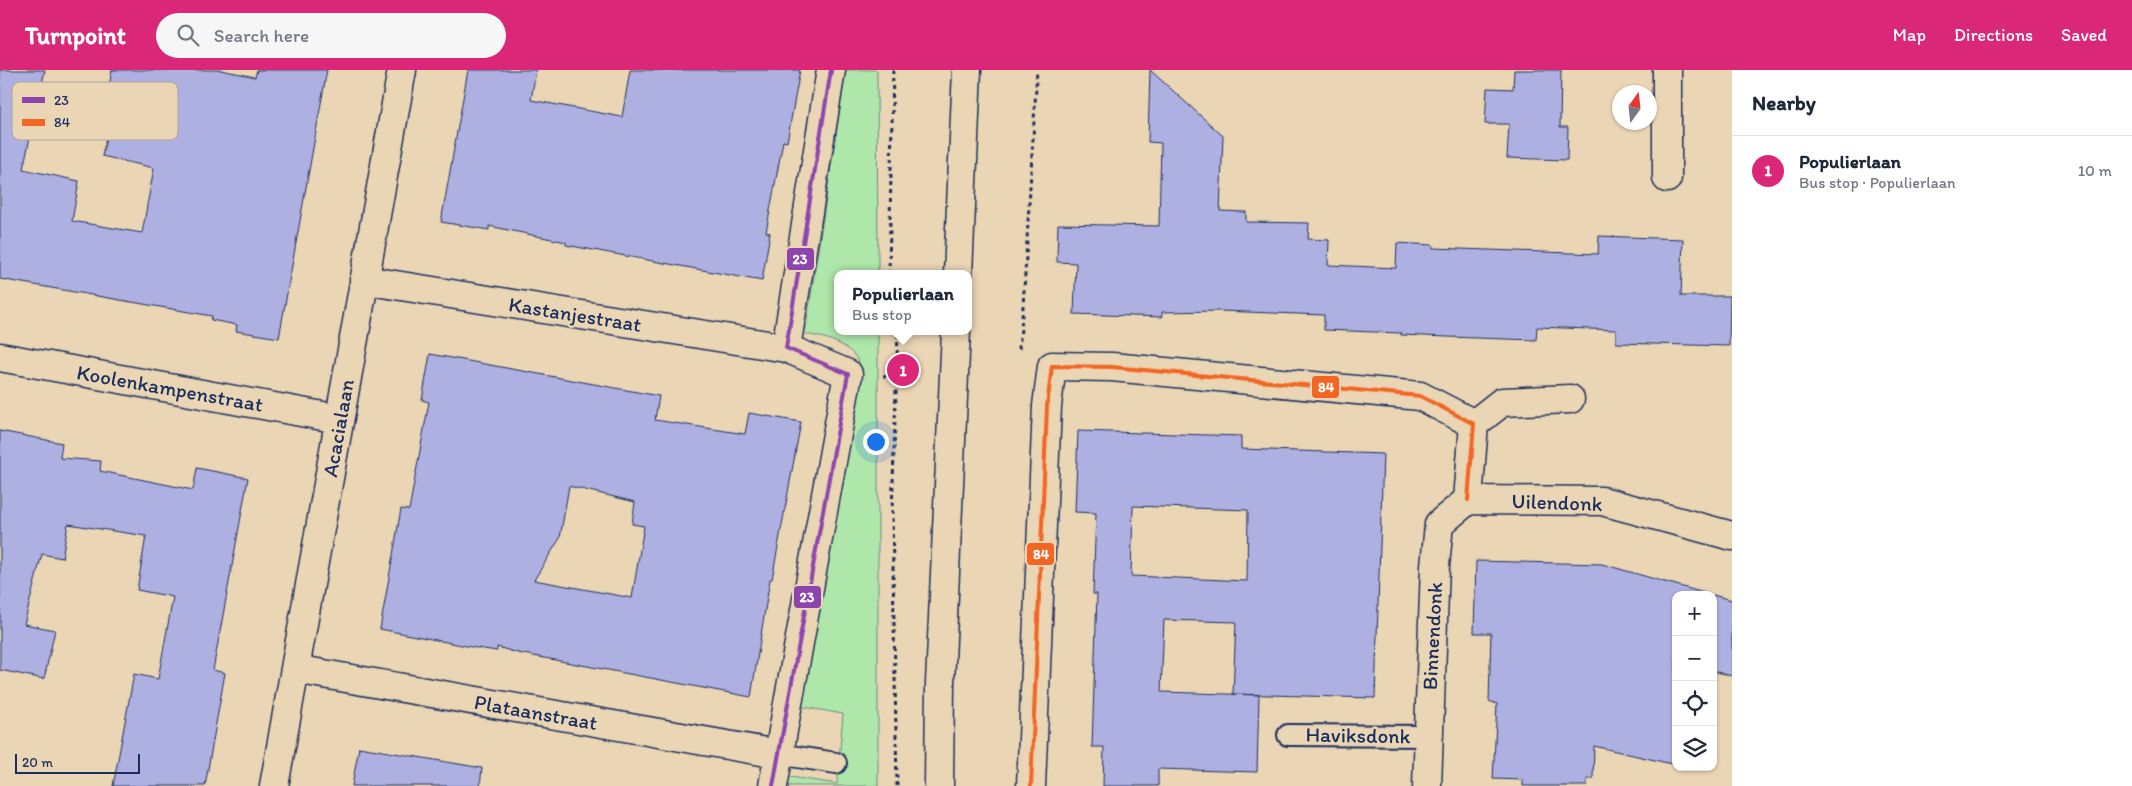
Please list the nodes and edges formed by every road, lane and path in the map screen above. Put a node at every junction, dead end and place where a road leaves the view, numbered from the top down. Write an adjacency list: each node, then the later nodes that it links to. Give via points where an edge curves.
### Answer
1 (402, 70): 9 (street, Acacialaan)
2 (831, 70): 12 (street)
3 (893, 70): 7 (path)
4 (967, 70): 8 (street)
5 (1667, 70): 6 (street)
6 (1666, 178)
7 (889, 270)
8 (958, 270)
9 (364, 280): 12 (street, Kastanjestraat); 15 (street, Acacialaan)
10 (898, 335): 26 (path, via 892,513)
11 (956, 335): 27 (street, via 940,683)
12 (786, 348): 22 (street, Kastanjestraat, via 848,374)
13 (0, 357): 15 (street, Koolenkampenstraat)
14 (1570, 399): 16 (street, via 1502,402)
15 (340, 420): 19 (street, Acacialaan)
16 (1474, 424): 17 (street); 28 (street, via 1420,396 1112,367 1052,366 1046,416)
17 (1468, 500): 18 (street, Uilendonk, via 1602,501); 21 (street, Binnendonk, via 1439,524)
18 (1732, 536)
19 (295, 669): 22 (street, Plataanstraat); 24 (street, Acacialaan)
20 (1288, 735): 21 (lane, Haviksdonk)
21 (1428, 736): 29 (street, Binnendonk)
22 (778, 754): 23 (lane); 25 (street)
23 (836, 763)
24 (274, 786)
25 (773, 786)
26 (897, 786)
27 (940, 786)
28 (1031, 786)
29 (1427, 786)

